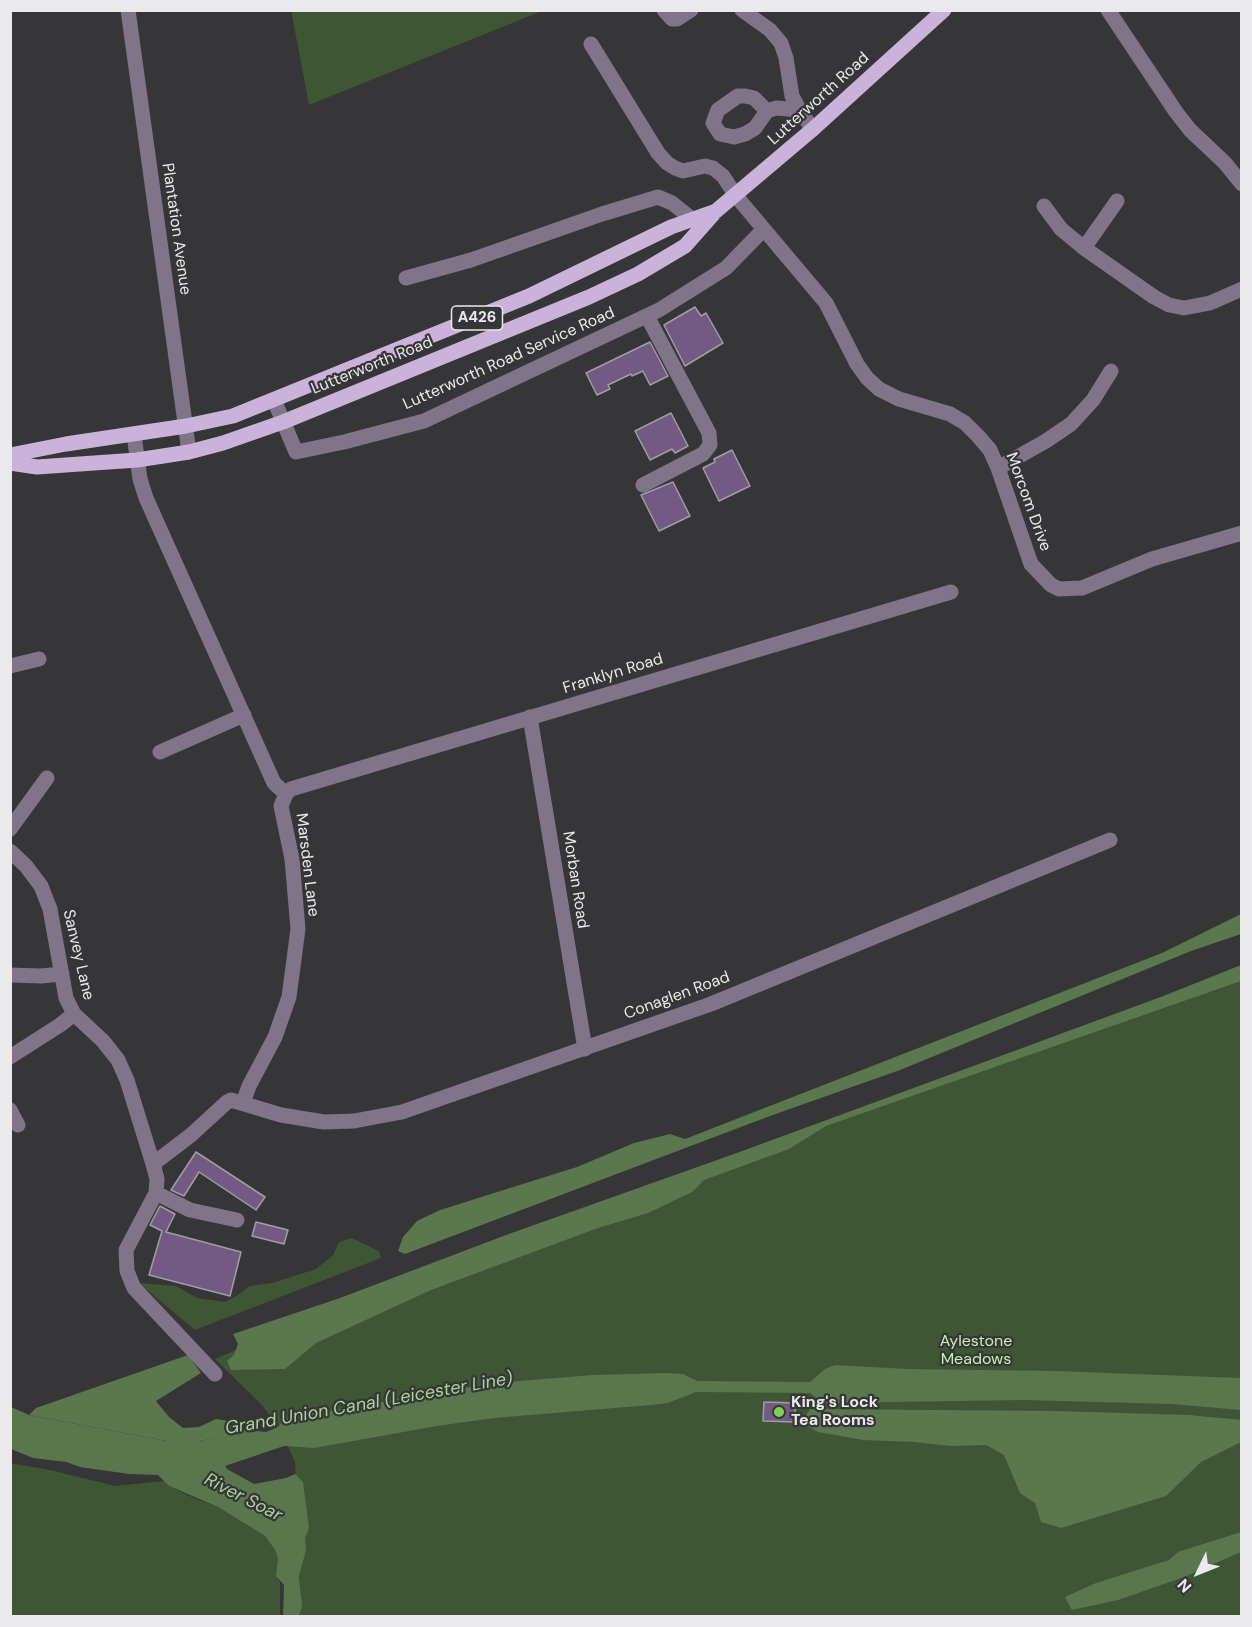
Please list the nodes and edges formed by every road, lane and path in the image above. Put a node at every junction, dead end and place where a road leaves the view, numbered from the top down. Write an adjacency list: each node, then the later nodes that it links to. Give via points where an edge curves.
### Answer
1 (128, 10): 27 (street, Plantation Avenue)
2 (664, 10): 3 (street, via 677,19)
3 (691, 10)
4 (742, 10): 9 (street, via 781,43 792,96)
5 (944, 10): 10 (main road, Lutterworth Road / A426)
6 (1108, 10): 11 (street, via 1176,112)
7 (591, 44): 12 (street, Morcom Drive, via 667,163 683,171 713,168)
8 (767, 111): 9 (street, via 776,108)
9 (801, 113): 10 (street)
10 (813, 129): 12 (main road, Lutterworth Road / A426)
11 (1242, 184)
12 (736, 196): 15 (main road, Lutterworth Road / A426); 18 (street, Morcom Drive)
13 (1117, 201): 20 (street)
14 (1044, 206): 20 (street, via 1061,229)
15 (716, 211): 16 (main road, Lutterworth Road / A426); 19 (main road, Lutterworth Road / A426)
16 (692, 219): 17 (main road, Lutterworth Road / A426); 21 (street, via 658,197)
17 (671, 227): 19 (main road); 25 (main road, Lutterworth Road / A426, via 529,296)
18 (764, 229): 23 (street, Lutterworth Road Service Road, via 726,268); 35 (street, Morcom Drive, via 826,303 867,378 898,399 936,408 965,423 990,450)
19 (685, 246): 26 (main road, Lutterworth Road / A426, via 590,297)
20 (1084, 248): 22 (street, via 1154,297 1184,308 1210,303)
21 (406, 278)
22 (1242, 289)
23 (648, 316): 26 (street, Lutterworth Road Service Road, via 424,421 296,452); 36 (street, via 709,433 710,445 703,454)
24 (1111, 371): 35 (street, via 1093,400 1071,424)
25 (274, 400): 26 (street, Lutterworth Road Service Road); 27 (main road, Lutterworth Road / A426, via 233,416)
26 (283, 422): 30 (main road, Lutterworth Road / A426)
27 (186, 426): 28 (main road, Lutterworth Road / A426); 30 (street, Plantation Avenue)
28 (135, 435): 29 (main road, Lutterworth Road / A426); 32 (street, Marsden Lane)
29 (66, 444): 31 (main road, Lutterworth Road / A426); 34 (main road)
30 (189, 452): 32 (main road, Lutterworth Road / A426)
31 (10, 455)
32 (137, 460): 34 (main road, Lutterworth Road / A426); 41 (street, Marsden Lane, via 146,498)
33 (10, 463): 34 (main road, Lutterworth Road / A426, via 37,467)
34 (69, 465)
35 (998, 468): 37 (street, Morcom Drive, via 1031,564 1059,589 1083,588 1152,558)
36 (643, 485)
37 (1242, 533)
38 (951, 592): 42 (street, Franklyn Road)
39 (39, 659): 40 (street)
40 (10, 666)
41 (244, 715): 43 (street); 45 (street, Marsden Lane, via 274,783)
42 (530, 717): 45 (street, Franklyn Road, via 291,789); 52 (street, Morban Road)
43 (160, 752)
44 (47, 778): 46 (street)
45 (286, 794): 54 (street, Marsden Lane, via 281,806 292,859 298,929 289,997 275,1037)
46 (10, 829)
47 (1110, 840): 52 (street, Conaglen Road, via 711,1004)
48 (10, 851): 49 (street, Sanvey Lane, via 41,886 50,909)
49 (62, 974): 50 (street); 51 (street, Sanvey Lane, via 66,998)
50 (10, 975)
51 (74, 1014): 53 (street); 57 (street, Sanvey Lane, via 118,1060)
52 (585, 1049): 54 (street, Conaglen Road, via 402,1112 354,1121 304,1119)
53 (10, 1057)
54 (243, 1103): 57 (street, via 227,1102)
55 (10, 1110): 56 (street)
56 (18, 1125)
57 (153, 1164): 58 (street)
58 (156, 1193): 59 (street, via 190,1210); 60 (street, via 126,1250 127,1271 134,1288)
59 (237, 1220)
60 (215, 1374)

